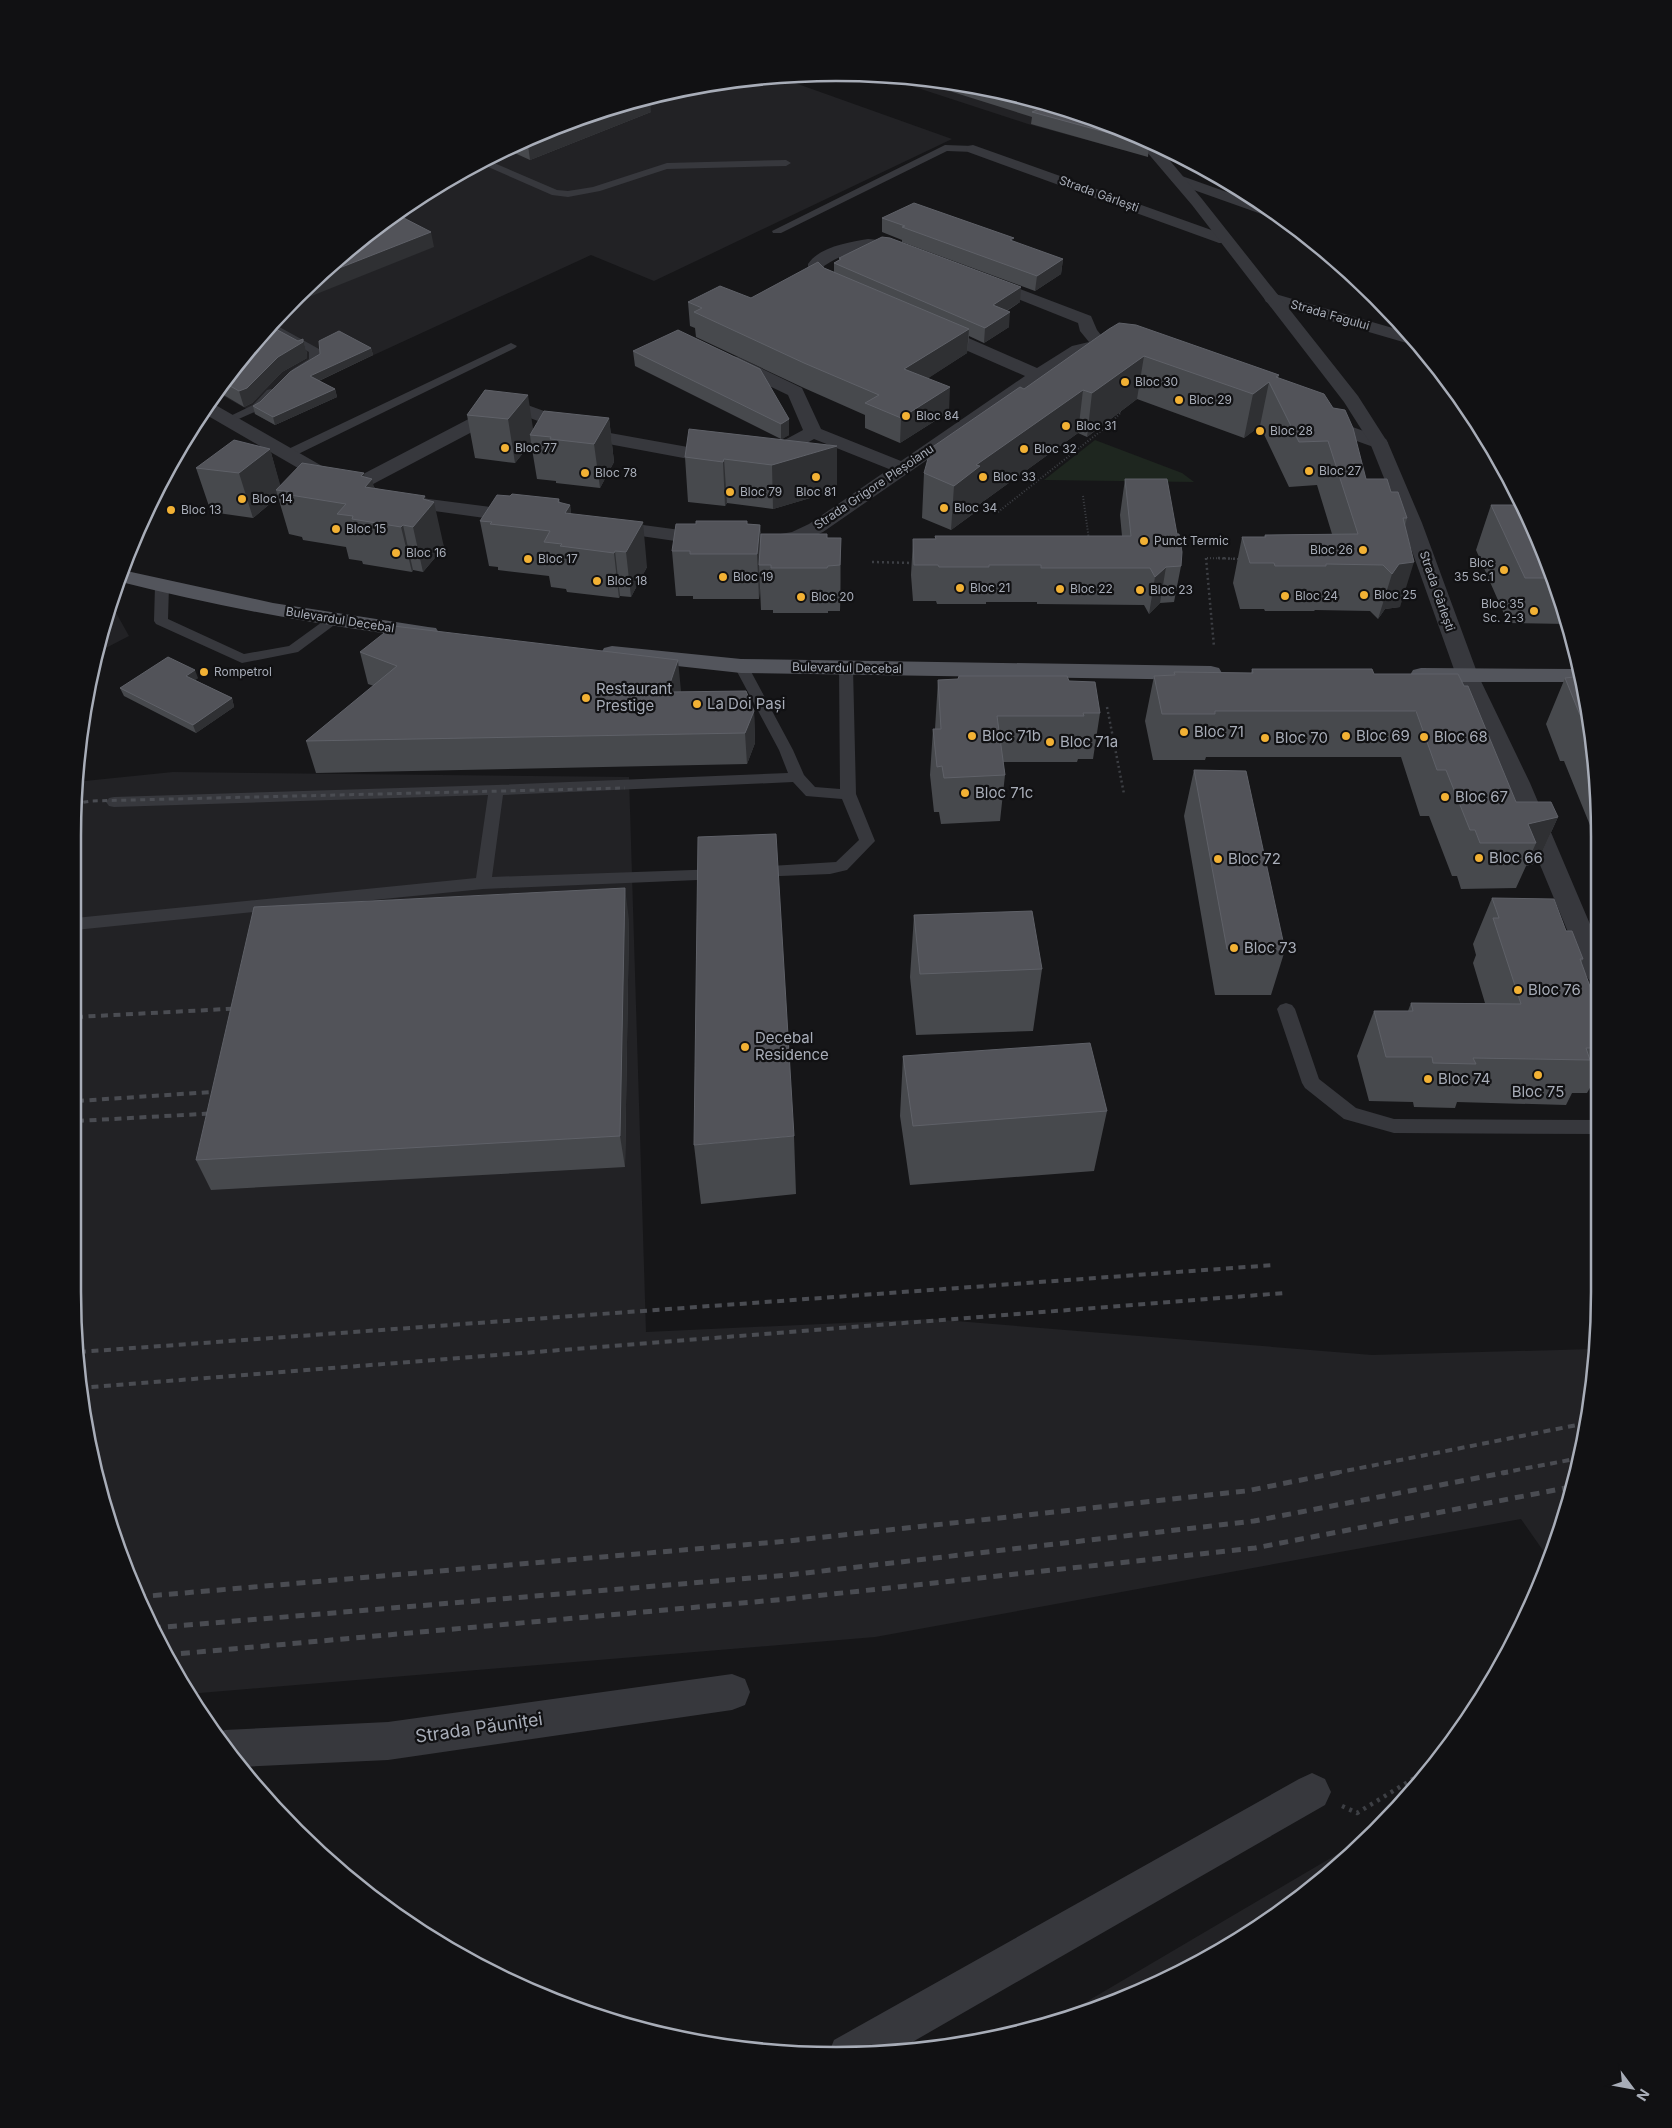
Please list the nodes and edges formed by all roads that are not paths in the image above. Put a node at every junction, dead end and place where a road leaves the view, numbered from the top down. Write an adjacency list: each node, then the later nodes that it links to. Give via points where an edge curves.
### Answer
1 (973, 149): 7 (lane, via 945,148); 8 (street, Strada Gârlești)
2 (1162, 155): 5 (street, Strada Gârlești)
3 (786, 163): 4 (lane, via 667,166 580,194 567,195 554,193)
4 (490, 165)
5 (1179, 180): 6 (street); 8 (street, Strada Gârlești)
6 (1251, 206)
7 (777, 231)
8 (1224, 240): 12 (street, Strada Gârlești)
9 (917, 255): 11 (street, via 877,244 832,252 816,264 816,273 831,286)
10 (971, 275): 16 (street, via 1085,320)
11 (849, 294)
12 (1272, 298): 15 (street, Strada Fagului); 25 (street, Strada Gârlești, via 1352,400)
13 (922, 325): 20 (street)
14 (277, 330): 23 (lane, via 315,351 315,360 284,379 257,407)
15 (1401, 336)
16 (1100, 345): 18 (street, Strada Grigore Pleșoianu); 20 (street, Strada Grigore Pleșoianu, via 1078,350)
17 (511, 346): 26 (lane)
18 (1136, 352)
19 (720, 355): 24 (street, via 796,392)
20 (1038, 375): 27 (street, Strada Grigore Pleșoianu)
21 (212, 411): 23 (street)
22 (1304, 416): 25 (street)
23 (228, 420): 26 (street)
24 (813, 432): 27 (street); 28 (street, via 764,459 745,461 594,436 511,404)
25 (1379, 442): 40 (street, Strada Gârlești)
26 (286, 455): 28 (street)
27 (902, 468): 30 (street, Strada Grigore Pleșoianu, via 816,528 797,537 780,540 735,542)
28 (349, 489): 29 (street, via 416,504)
29 (538, 519)
30 (584, 524)
31 (127, 578): 32 (main road, Bulevardul Decebal)
32 (162, 586): 33 (main road, Bulevardul Decebal); 33 (lane, via 161,621 242,659 293,648)
33 (334, 620): 34 (main road, Bulevardul Decebal)
34 (446, 636)
35 (591, 651): 36 (main road, Bulevardul Decebal)
36 (741, 666): 37 (main road, Bulevardul Decebal); 42 (lane)
37 (846, 668): 38 (main road, Bulevardul Decebal); 44 (lane)
38 (1232, 673)
39 (1405, 675): 40 (main road)
40 (1467, 675): 41 (main road); 48 (street, Strada Gârlești, via 1518,783)
41 (1573, 676)
42 (797, 777): 43 (lane); 44 (lane, via 811,792)
43 (496, 790): 45 (lane); 46 (lane)
44 (848, 794): 46 (lane, via 867,841 841,866 830,869)
45 (114, 802)
46 (483, 883): 47 (lane)
47 (81, 923)
48 (1591, 956)
49 (1286, 1009): 50 (lane, via 1311,1083 1350,1114 1394,1126)
50 (1591, 1127)
51 (732, 1692): 52 (street, Strada Păuniței, via 388,1741)
52 (235, 1748)
53 (1312, 1792): 54 (street)
54 (865, 2046)

